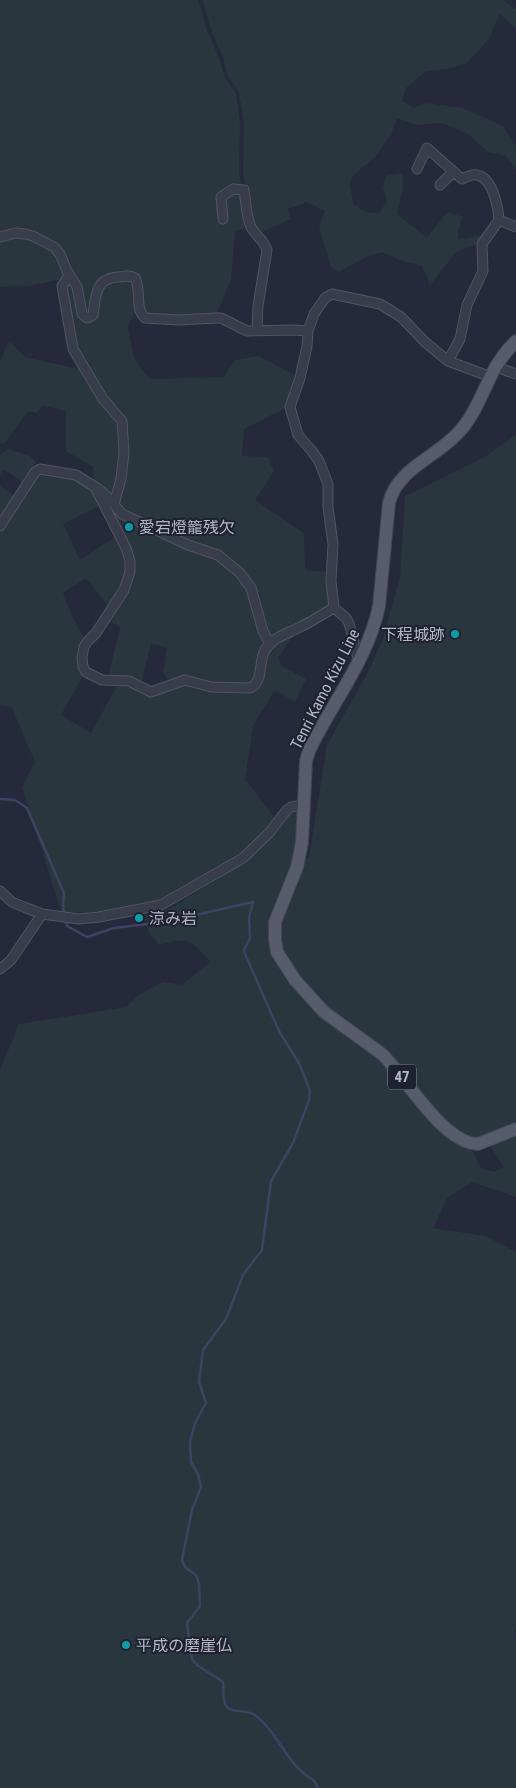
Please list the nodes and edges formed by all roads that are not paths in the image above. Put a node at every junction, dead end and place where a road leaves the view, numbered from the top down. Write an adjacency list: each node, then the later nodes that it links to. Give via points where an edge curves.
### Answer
1 (417, 169): 2 (street, via 427,148)
2 (454, 172): 3 (street); 5 (street, via 462,178 476,174 486,181 498,203)
3 (440, 185)
4 (223, 219): 9 (street, via 221,197 233,189 244,190 249,223 267,247)
5 (499, 220): 6 (street); 12 (street, via 482,244 483,271 467,305 460,339)
6 (516, 226)
7 (0, 237): 8 (street, via 20,233 47,242 60,254)
8 (70, 276): 9 (street, via 79,293 82,314 87,318 93,315 103,281 129,276 138,284 140,311 145,318 216,318 242,330); 16 (street, via 62,286 73,349 103,399 122,421 124,453)
9 (257, 330): 10 (street)
10 (308, 331): 12 (street, via 317,308 329,294 374,301 391,310); 18 (street, via 304,360 290,407 298,435 316,456 328,484)
11 (516, 341): 13 (main road, Tenri Kamo Kizu Line / 47)
12 (448, 361): 13 (street)
13 (493, 372): 14 (street); 20 (main road, Tenri Kamo Kizu Line / 47, via 459,432 445,447 408,472 392,493 380,606 373,632)
14 (516, 374)
15 (94, 487): 16 (street); 17 (street, via 76,475 40,469); 19 (street, via 126,548 130,572 124,590 84,647 82,657 86,672 102,680 129,681 151,692 185,680 211,687 250,688 259,678 262,656)
16 (114, 504): 19 (street, via 122,514 188,545 218,555 231,565 251,588)
17 (0, 526)
18 (334, 608): 19 (street); 20 (street, via 350,623)
19 (270, 644)
20 (359, 662): 21 (main road, Tenri Kamo Kizu Line / 47, via 309,751)
21 (304, 805): 23 (street, via 286,811 243,858 161,905 78,919); 25 (main road, Tenri Kamo Kizu Line / 47, via 297,867 275,922 275,940 282,962 324,1012 382,1054 418,1098 459,1138 478,1144)
22 (0, 891): 23 (street, via 12,902)
23 (42, 914): 24 (street)
24 (0, 969)
25 (516, 1129)

